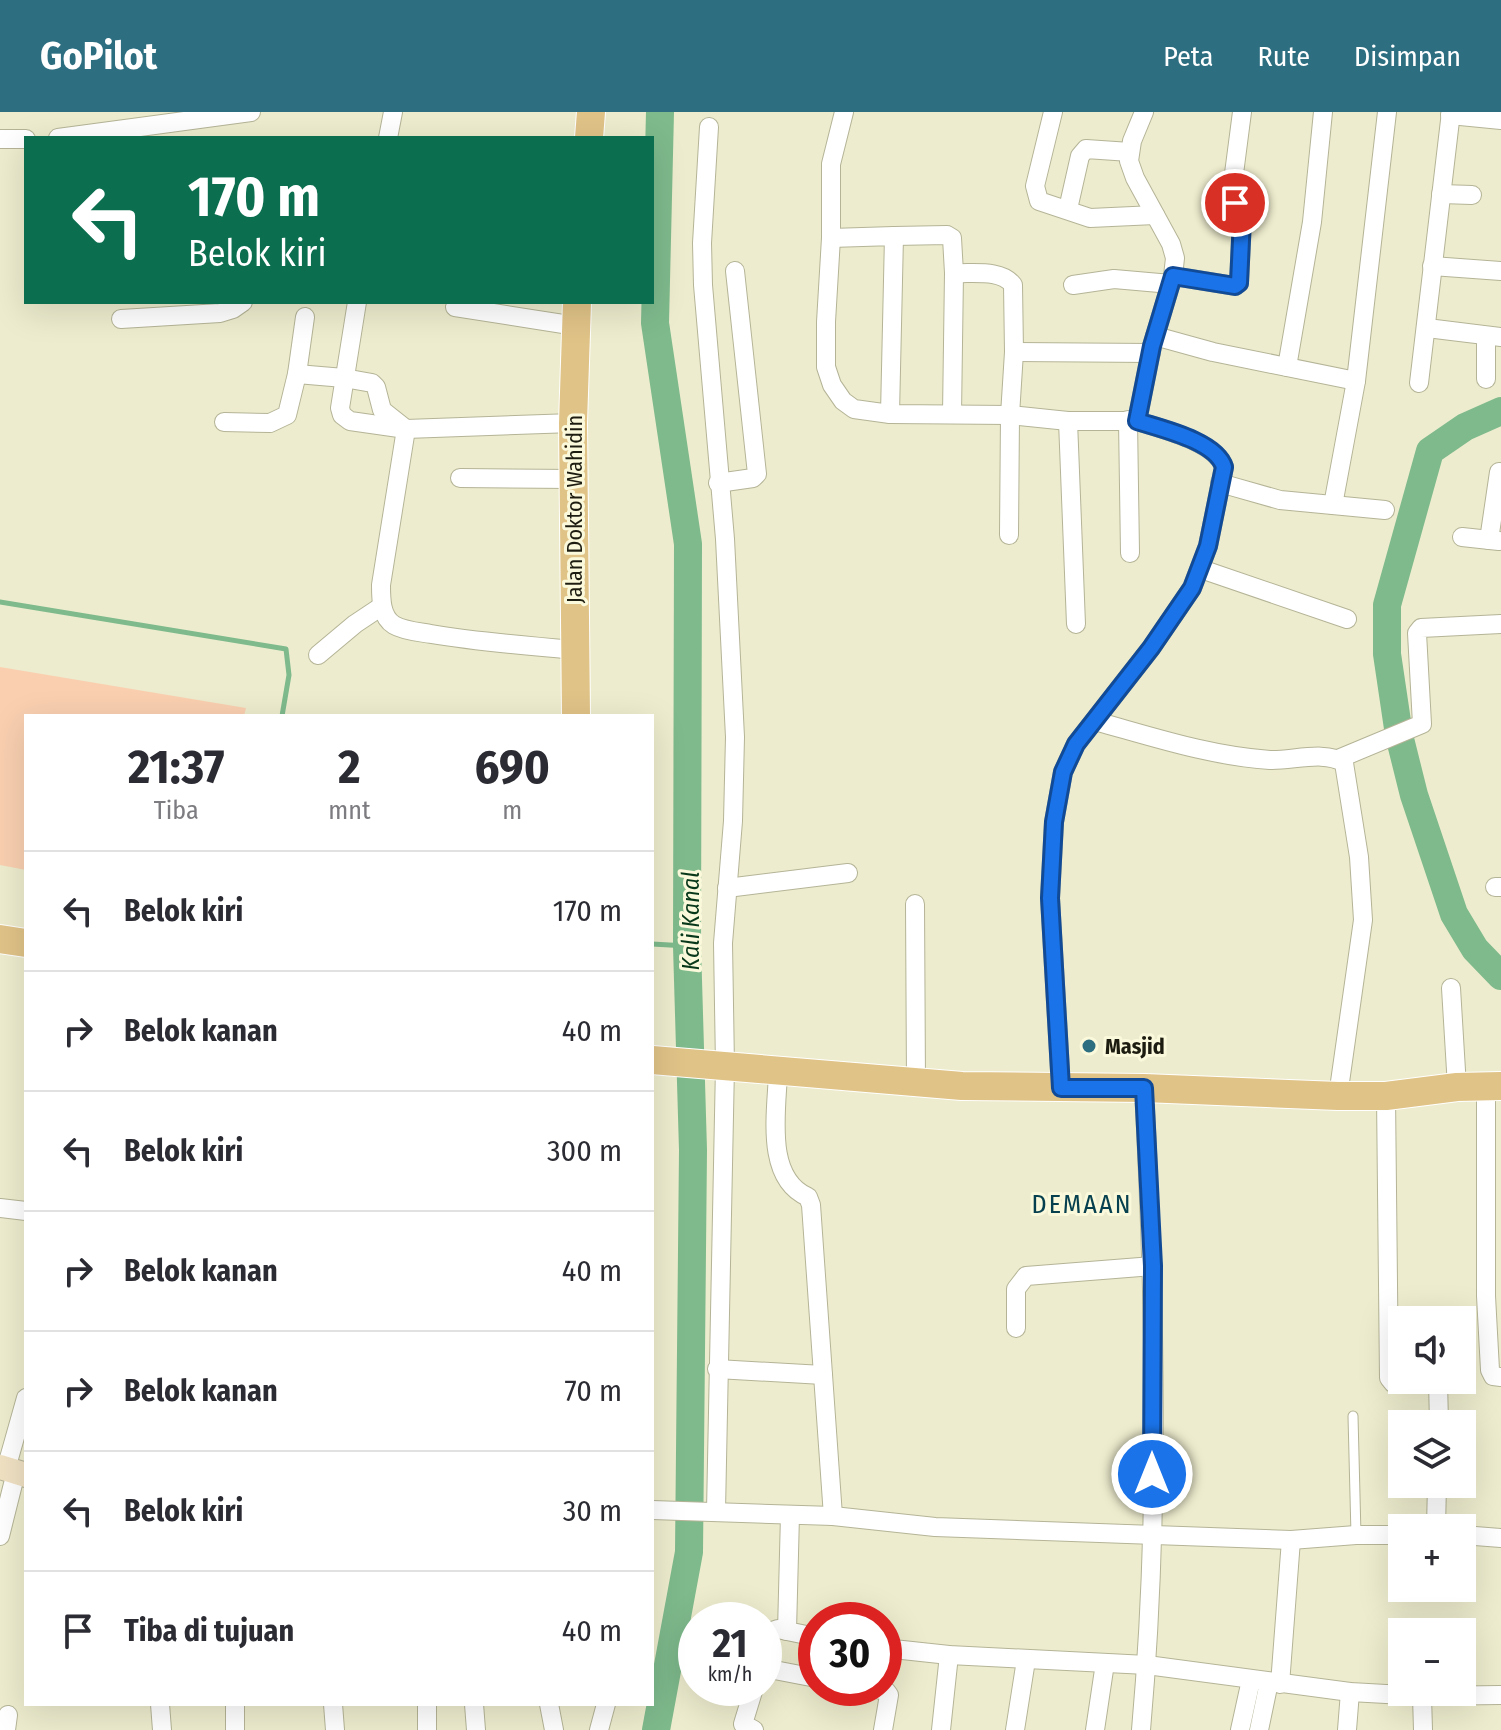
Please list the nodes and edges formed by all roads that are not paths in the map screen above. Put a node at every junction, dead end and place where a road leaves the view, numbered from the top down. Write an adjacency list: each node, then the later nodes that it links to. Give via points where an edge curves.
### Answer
1 (251, 112): 11 (street)
2 (393, 112): 15 (street)
3 (591, 112): 16 (main road)
4 (844, 112): 25 (street, via 831,164)
5 (1053, 112): 22 (street, via 1036,195 1042,203)
6 (1144, 112): 19 (street)
7 (1242, 112): 30 (street, via 1232,189 1242,219 1239,283)
8 (1323, 112): 42 (street, via 1312,222)
9 (1387, 112): 46 (street)
10 (1450, 114): 12 (street); 20 (street)
11 (181, 116): 14 (street)
12 (1501, 120)
13 (709, 127): 59 (street, via 702,262)
14 (69, 136)
15 (388, 136)
16 (589, 136)
17 (0, 139): 18 (street)
18 (24, 139)
19 (1130, 152): 22 (street, via 1086,149); 23 (street, via 1135,178)
20 (1441, 194): 21 (street); 26 (street)
21 (1472, 195)
22 (1068, 209): 23 (street, via 1090,218)
23 (1155, 215): 30 (street, via 1174,252)
24 (894, 236): 25 (street); 29 (street, via 950,237); 48 (street)
25 (831, 238): 48 (street, via 829,379 850,407)
26 (1432, 266): 28 (street); 38 (street)
27 (735, 271): 59 (street, via 757,474)
28 (1501, 271)
29 (954, 273): 41 (street, via 997,275 1011,282); 49 (street)
30 (1172, 280): 31 (street); 40 (street)
31 (1073, 285)
32 (240, 304): 37 (street, via 220,313)
33 (357, 304): 44 (street)
34 (455, 307): 35 (street)
35 (577, 314): 54 (main road, Jalan Doktor Wahidin)
36 (305, 317): 43 (street)
37 (121, 319)
38 (1427, 328): 39 (street); 47 (street)
39 (1494, 337): 45 (street)
40 (1153, 344): 41 (street); 42 (street); 52 (street)
41 (1014, 352): 50 (street)
42 (1287, 367): 46 (street)
43 (297, 374): 44 (street); 53 (street, via 287,415 281,420)
44 (344, 378): 55 (street, via 372,383 382,410); 55 (street, via 344,418)
45 (1486, 379)
46 (1356, 381): 61 (street)
47 (1419, 383)
48 (890, 414): 49 (street)
49 (952, 414): 50 (street)
50 (1010, 415): 51 (street); 63 (street)
51 (1068, 421): 52 (street); 70 (street)
52 (1132, 421): 60 (street, via 1215,452 1224,467); 66 (street)
53 (224, 422)
54 (573, 423): 55 (street); 58 (main road, Jalan Doktor Wahidin)
55 (406, 429): 68 (street)
56 (1499, 472): 65 (street)
57 (460, 478): 58 (street)
58 (573, 479): 72 (main road, Jalan Doktor Wahidin)
59 (718, 483): 78 (street, via 735,737)
60 (1220, 483): 61 (street, via 1280,500); 67 (street)
61 (1333, 505): 62 (street)
62 (1385, 510)
63 (1009, 535)
64 (1462, 537): 65 (street)
65 (1495, 540)
66 (1130, 553)
67 (1201, 569): 69 (street); 75 (street)
68 (382, 606): 72 (street, via 395,626 414,631); 73 (street)
69 (1347, 619)
70 (1076, 624)
71 (1501, 624): 76 (street, via 1421,628 1417,633 1422,724)
72 (575, 650): 74 (main road, Jalan Doktor Wahidin)
73 (318, 655)
74 (576, 714)
75 (1095, 721): 76 (street, via 1227,756); 89 (street, via 1063,772 1054,822 1050,898)
76 (1338, 759): 91 (street, via 1347,775 1363,920)
77 (848, 873): 78 (street)
78 (727, 888): 84 (street)
79 (915, 904): 86 (street)
80 (0, 939): 81 (main road)
81 (24, 943)
82 (1451, 988): 88 (street)
83 (654, 1060): 84 (main road)
84 (718, 1065): 85 (main road); 98 (street)
85 (778, 1072): 86 (main road); 99 (street, via 781,1169 811,1205)
86 (916, 1083): 89 (main road)
87 (1493, 1086): 88 (main road); 100 (street, via 1488,1335 1490,1370)
88 (1457, 1087): 92 (main road)
89 (1061, 1088): 90 (main road)
90 (1144, 1088): 91 (main road); 95 (street)
91 (1338, 1096): 92 (main road)
92 (1386, 1096): 96 (street)
93 (0, 1208): 94 (street)
94 (24, 1211)
95 (1153, 1266): 97 (street, via 1026,1276 1016,1289); 108 (street)
96 (1388, 1306)
97 (1016, 1328)
98 (717, 1369): 99 (street); 105 (street)
99 (823, 1375): 107 (street)
100 (1501, 1377)
101 (24, 1408): 103 (street)
102 (1353, 1416): 109 (lane)
103 (12, 1470): 111 (street)
104 (654, 1510): 105 (street)
105 (708, 1511): 106 (street)
106 (790, 1515): 107 (street); 116 (street)
107 (833, 1516): 108 (street, via 935,1527)
108 (1152, 1534): 114 (street); 122 (street)
109 (1356, 1535): 110 (street); 114 (street)
110 (1388, 1535)
111 (0, 1536)
112 (1476, 1536): 113 (street)
113 (1501, 1538)
114 (1291, 1540): 123 (street)
115 (782, 1630): 116 (street)
116 (787, 1631): 117 (street)
117 (798, 1633)
118 (902, 1650): 119 (street)
119 (949, 1655): 120 (street); 147 (street)
120 (1026, 1660): 121 (street); 148 (street)
121 (1105, 1663): 122 (street); 149 (street)
122 (1147, 1665): 123 (street); 150 (street)
123 (1267, 1682): 124 (street); 151 (street); 152 (street)
124 (1350, 1692): 125 (street); 153 (street)
125 (1388, 1694)
126 (1476, 1695): 127 (street)
127 (1501, 1695)
128 (160, 1706): 139 (street)
129 (235, 1706): 140 (street)
130 (333, 1706): 141 (street)
131 (427, 1706): 142 (street)
132 (474, 1706): 143 (street)
133 (549, 1706): 144 (street)
134 (605, 1706): 145 (street)
135 (750, 1706): 138 (street)
136 (887, 1706): 146 (street)
137 (1422, 1706): 154 (street)
138 (745, 1728)
139 (162, 1730)
140 (235, 1730)
141 (335, 1730)
142 (427, 1730)
143 (476, 1730)
144 (554, 1730)
145 (599, 1730)
146 (883, 1730)
147 (941, 1730)
148 (1015, 1730)
149 (1095, 1730)
150 (1141, 1730)
151 (1240, 1730)
152 (1259, 1730)
153 (1347, 1730)
154 (1423, 1730)

